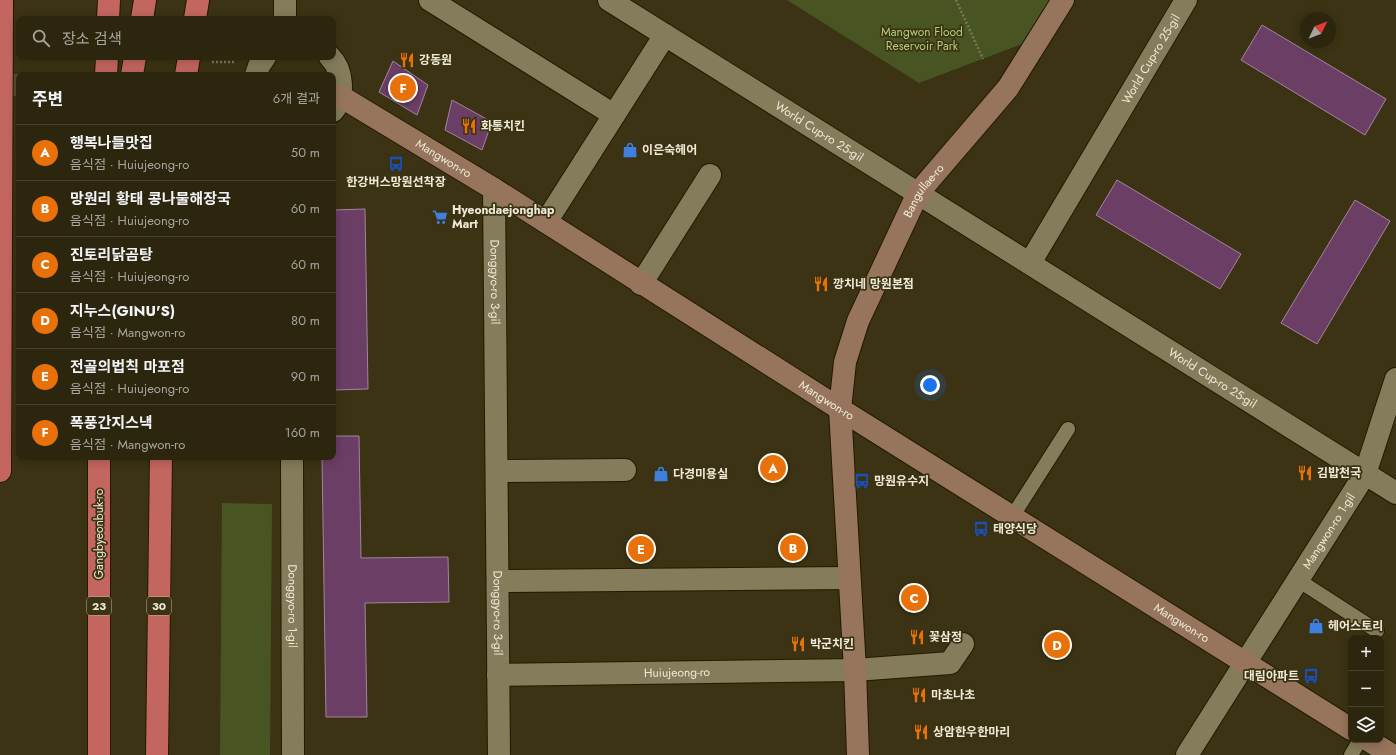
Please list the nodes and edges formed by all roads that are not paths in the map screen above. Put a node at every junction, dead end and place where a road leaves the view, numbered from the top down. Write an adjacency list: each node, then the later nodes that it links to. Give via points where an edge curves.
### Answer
1 (2, 0): 38 (highway)
2 (109, 0): 10 (highway)
3 (145, 0): 11 (highway)
4 (198, 0): 12 (highway)
5 (285, 0): 13 (street)
6 (430, 0): 23 (street)
7 (609, 0): 14 (street, World Cup-ro 25-gil)
8 (1063, 0): 26 (street, Bangullae-ro, via 1008,88)
9 (1186, 0): 28 (street, World Cup-ro 25-gil)
10 (108, 16)
11 (142, 16)
12 (195, 16)
13 (285, 16)
14 (665, 35): 23 (street); 26 (street, World Cup-ro 25-gil)
15 (107, 60): 19 (highway)
16 (134, 60): 20 (highway)
17 (197, 60): 21 (highway, bridge)
18 (332, 60): 22 (street, via 338,70 341,83)
19 (106, 72)
20 (132, 72)
21 (188, 72)
22 (337, 103): 25 (street, Mangwon-ro)
23 (614, 116): 27 (street)
24 (710, 176): 29 (street)
25 (494, 189): 27 (street, Mangwon-ro); 39 (street, Donggyo-ro 3-gil)
26 (918, 193): 28 (street, World Cup-ro 25-gil); 31 (street, Bangullae-ro, via 858,321 845,362)
27 (546, 222): 29 (street, Mangwon-ro)
28 (1030, 263): 40 (street, World Cup-ro 25-gil)
29 (641, 284): 31 (street, Mangwon-ro)
30 (1396, 379): 32 (street, Mangwon-ro 1-gil)
31 (840, 409): 42 (street, Mangwon-ro); 43 (street)
32 (1390, 417): 40 (street, Mangwon-ro 1-gil)
33 (1068, 429): 42 (lane)
34 (99, 460): 54 (highway, Gangbyeonbuk-ro / 23)
35 (161, 460): 55 (highway, 30)
36 (292, 460): 56 (street, Donggyo-ro 1-gil)
37 (624, 470): 39 (street)
38 (0, 471)
39 (497, 471): 45 (street, Donggyo-ro 3-gil)
40 (1366, 474): 41 (street, World Cup-ro 25-gil); 44 (street, Mangwon-ro 1-gil)
41 (1396, 494)
42 (1012, 517): 48 (street, Mangwon-ro)
43 (849, 578): 45 (street); 49 (street)
44 (1298, 580): 46 (lane, Mangwon-ro 1-gil); 48 (street, Mangwon-ro 1-gil)
45 (498, 581): 50 (street, Donggyo-ro 3-gil)
46 (1377, 631)
47 (963, 644): 49 (street, Huiujeong-ro, via 950,663)
48 (1246, 664): 51 (street, Mangwon-ro); 59 (street, Mangwon-ro 1-gil)
49 (855, 670): 50 (street, Huiujeong-ro); 58 (street)
50 (498, 675): 57 (street, Donggyo-ro 3-gil)
51 (1348, 727)
52 (1358, 743): 60 (lane)
53 (1373, 743): 61 (street)
54 (99, 755)
55 (157, 755)
56 (293, 755)
57 (499, 755)
58 (858, 755)
59 (1187, 755)
60 (1351, 755)
61 (1392, 755)

